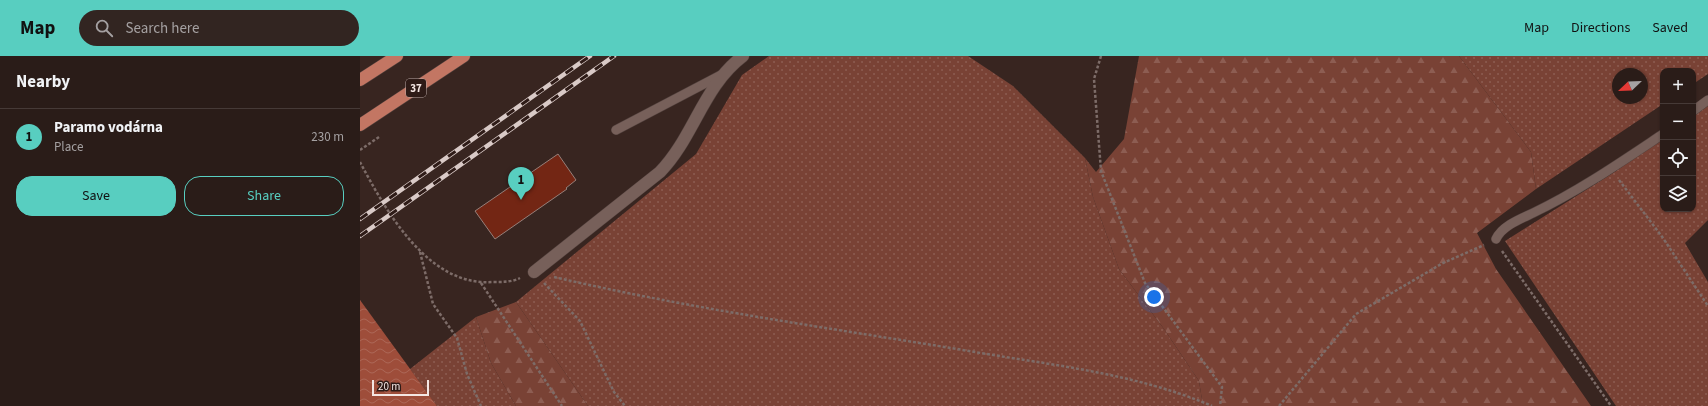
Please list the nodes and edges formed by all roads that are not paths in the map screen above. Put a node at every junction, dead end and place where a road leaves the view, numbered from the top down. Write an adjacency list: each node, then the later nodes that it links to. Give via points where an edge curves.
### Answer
1 (397, 56): 5 (main road)
2 (464, 56): 8 (main road, 37)
3 (743, 56): 4 (street)
4 (721, 75): 9 (lane); 12 (street, via 672,160)
5 (360, 80)
6 (1708, 100): 7 (lane)
7 (1696, 110)
8 (364, 123)
9 (616, 130)
10 (1660, 136): 11 (lane, via 1573,192 1512,224 1499,233)
11 (1496, 239)
12 (534, 272)

